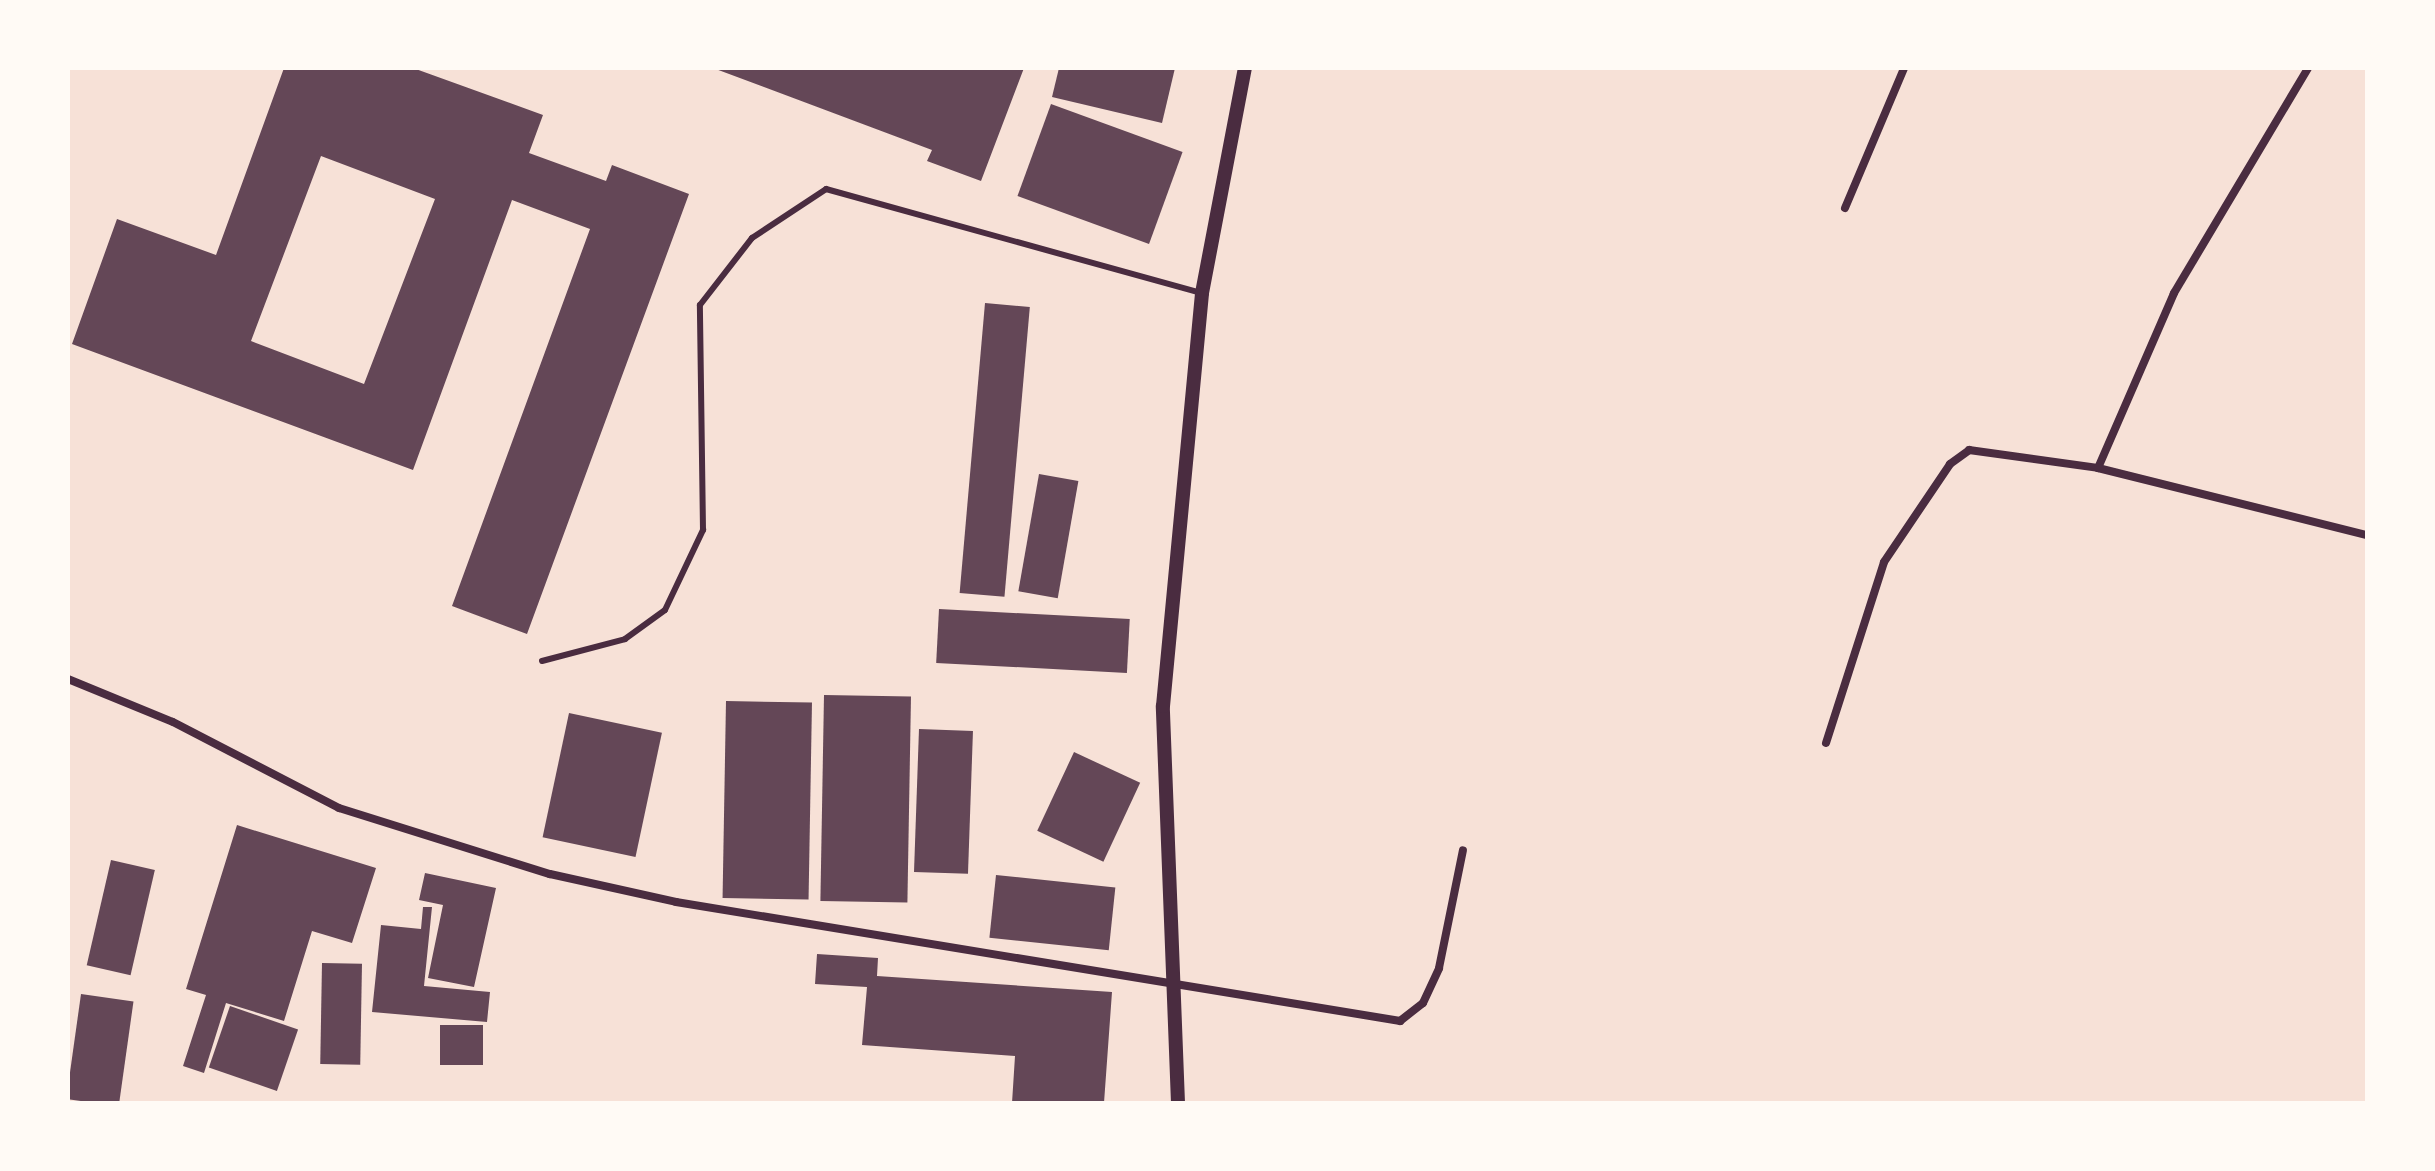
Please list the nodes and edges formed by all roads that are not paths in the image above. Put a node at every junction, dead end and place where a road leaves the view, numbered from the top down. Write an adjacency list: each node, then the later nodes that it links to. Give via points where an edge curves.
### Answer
1 (1245, 68): 5 (street)
2 (1904, 68): 4 (street)
3 (2308, 68): 6 (street, via 2174,293)
4 (1845, 208)
5 (1202, 293): 8 (lane, via 826,189 752,238 700,305 703,530 665,610 625,639); 12 (street, via 1163,706)
6 (2098, 468): 7 (street); 10 (street, via 1969,450 1950,464 1884,562)
7 (2367, 535)
8 (542, 661)
9 (68, 679): 12 (street, via 173,722 339,808 550,874 676,902)
10 (1826, 743)
11 (1463, 850): 12 (street, via 1439,968 1423,1003 1400,1021)
12 (1173, 980): 13 (street)
13 (1178, 1103)

